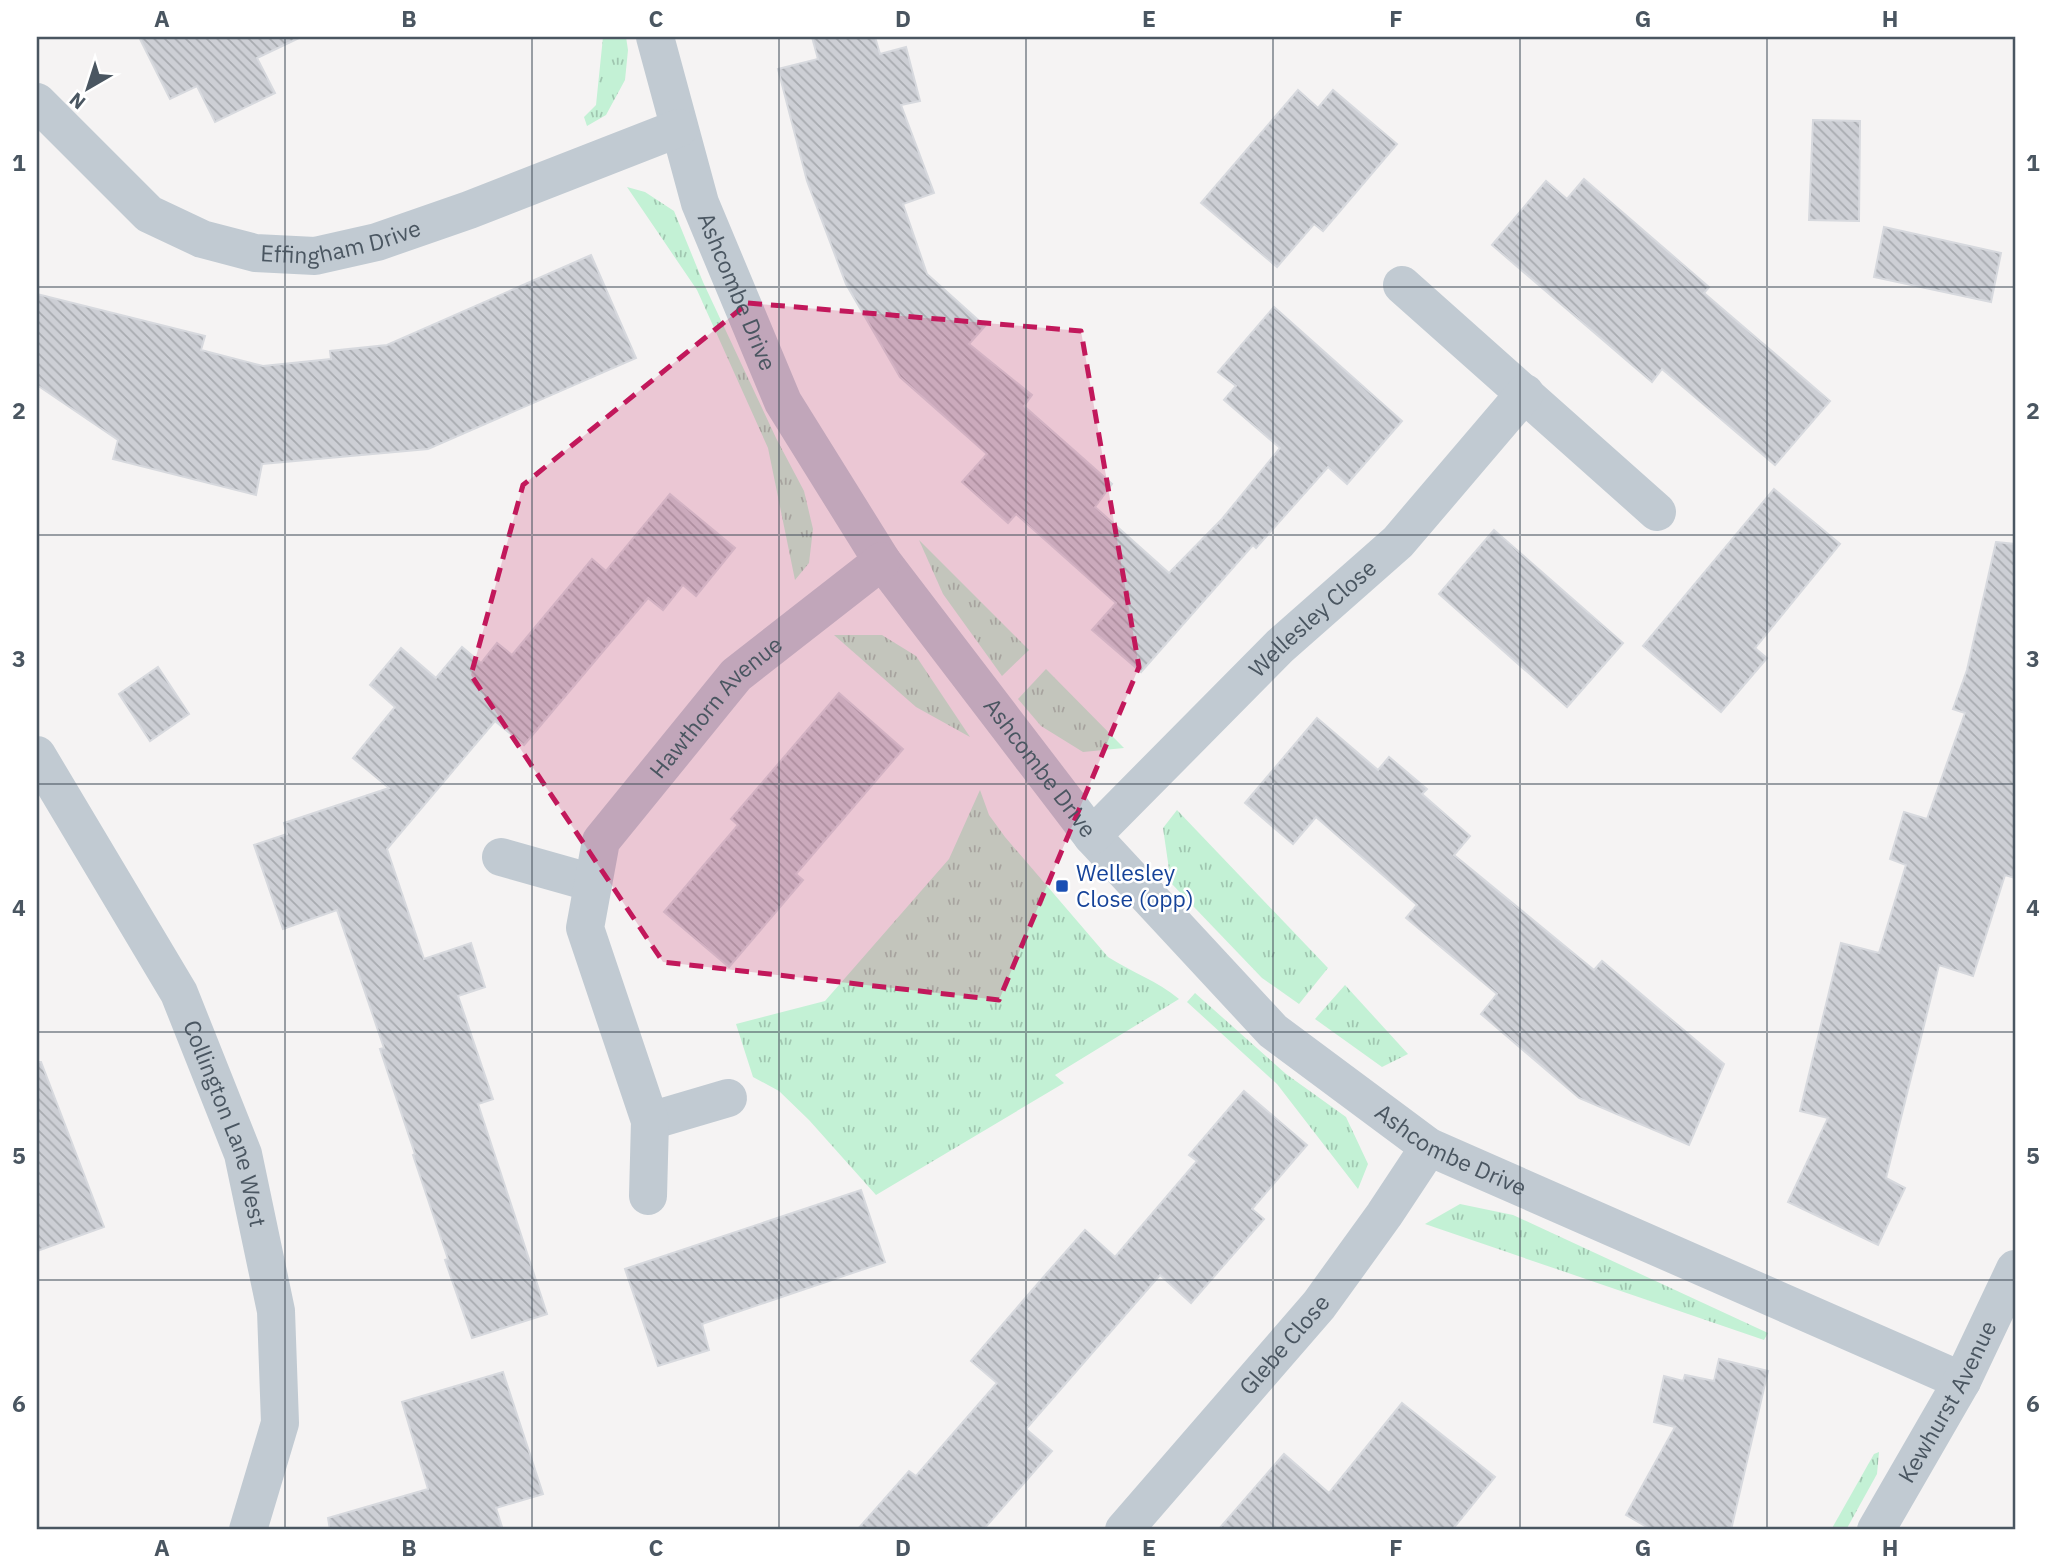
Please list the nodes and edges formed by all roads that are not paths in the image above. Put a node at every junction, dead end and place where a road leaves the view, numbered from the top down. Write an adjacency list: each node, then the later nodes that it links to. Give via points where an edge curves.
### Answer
1 (655, 37): 3 (street, Ashcombe Drive)
2 (37, 102): 3 (street, Effingham Drive, via 149,214 202,239 256,253 315,256 377,242 469,210)
3 (679, 128): 7 (street, Ashcombe Drive, via 700,203 783,402)
4 (1402, 285): 5 (street)
5 (1525, 393): 6 (street); 9 (street, Wellesley Close, via 1398,542 1280,646)
6 (1657, 512)
7 (882, 562): 9 (street, Ashcombe Drive); 11 (street, Hawthorn Avenue, via 736,675 601,841)
8 (37, 755): 18 (street, Collington Lane West, via 179,993 243,1154 276,1311 280,1423)
9 (1092, 836): 14 (street, Ashcombe Drive, via 1273,1031)
10 (501, 857): 11 (street)
11 (593, 883): 13 (street, Hawthorn Avenue, via 585,928)
12 (728, 1098): 13 (street)
13 (650, 1121): 15 (street, Hawthorn Avenue)
14 (1429, 1147): 17 (street, Ashcombe Drive); 19 (street, Glebe Close, via 1318,1304)
15 (648, 1196)
16 (2015, 1269): 17 (street, Kewhurst Avenue)
17 (1962, 1381): 20 (street, Kewhurst Avenue)
18 (248, 1530)
19 (1124, 1530)
20 (1876, 1530)

